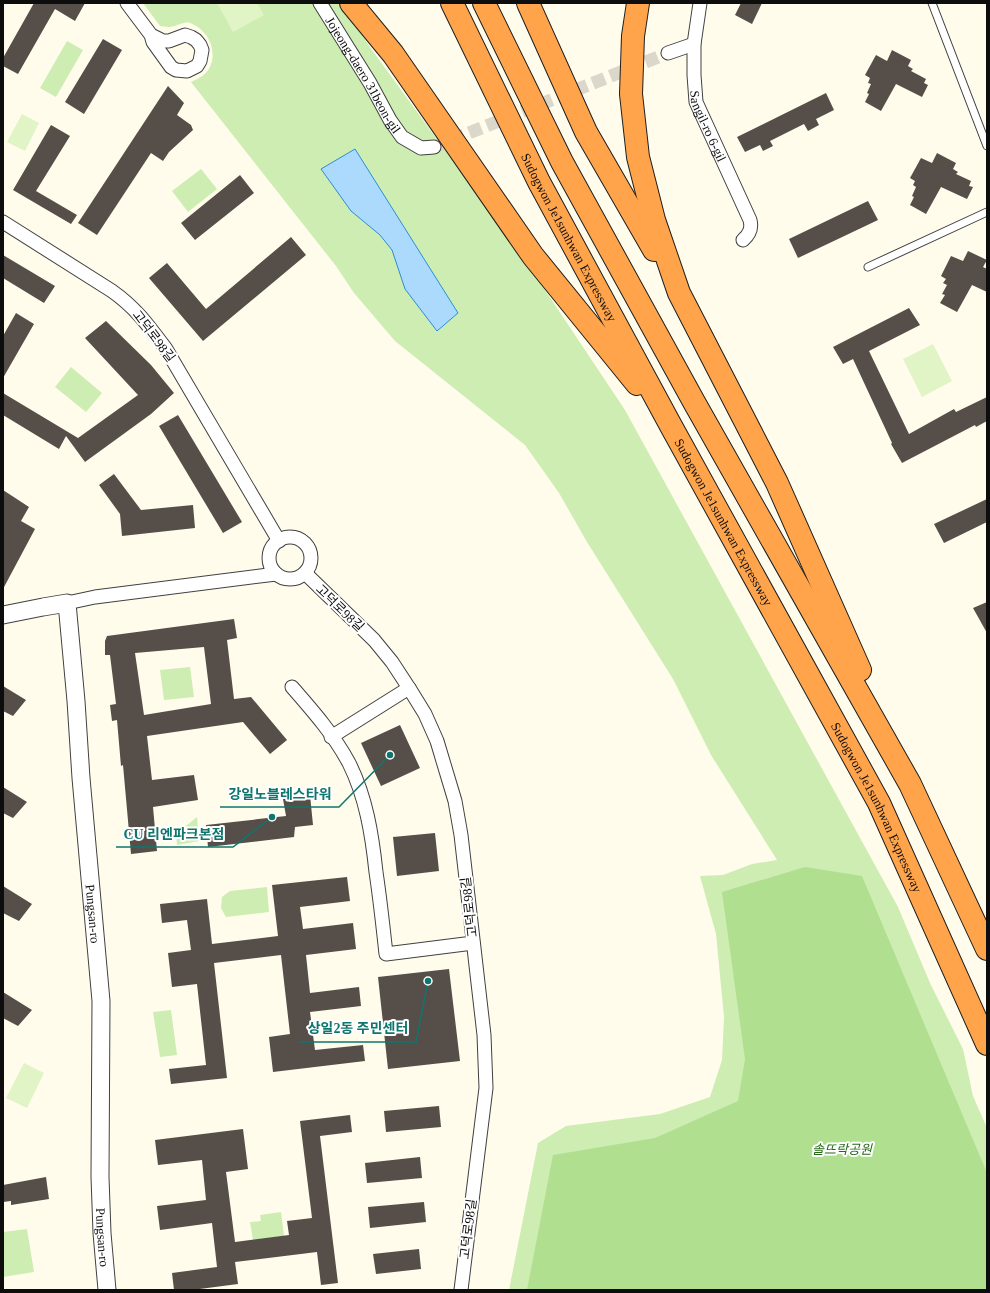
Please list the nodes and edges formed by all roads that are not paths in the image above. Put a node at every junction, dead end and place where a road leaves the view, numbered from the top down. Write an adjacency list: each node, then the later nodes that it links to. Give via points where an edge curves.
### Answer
1 (127, 3): 11 (street)
2 (320, 3): 16 (street, Jojeong-daero 31beon-gil, via 402,136 421,148)
3 (351, 3): 14 (highway)
4 (365, 3): 14 (highway)
5 (452, 3): 22 (highway, Sudogwon Je1sunhwan Expressway, via 539,182)
6 (484, 3): 31 (highway, via 566,169)
7 (528, 3): 21 (highway, via 586,132)
8 (638, 3): 21 (highway, via 633,36 631,94 638,157 654,220)
9 (700, 3): 12 (street, Sangil-ro 6-gil)
10 (932, 3): 15 (lane)
11 (151, 35)
12 (694, 44): 13 (street); 19 (street, Sangil-ro 6-gil, via 696,102 750,220 751,230)
13 (668, 53)
14 (394, 54): 22 (highway, via 533,256)
15 (987, 146)
16 (434, 147)
17 (987, 212): 20 (lane)
18 (3, 222): 23 (street, 고덕로98길, via 112,291 145,321 166,349)
19 (743, 240)
20 (868, 267)
21 (679, 292): 31 (highway, via 777,483)
22 (671, 426): 34 (highway, Sudogwon Je1sunhwan Expressway, via 879,804)
23 (279, 541): 24 (street, via 285,538 297,539 307,547 310,559); 25 (street, via 270,550 269,557)
24 (304, 573): 25 (street, via 288,579); 29 (street, 고덕로98길, via 374,640)
25 (276, 574): 26 (street, via 95,596)
26 (67, 604): 27 (street); 35 (street, Pungsan-ro, via 101,1001 100,1177)
27 (3, 615)
28 (292, 687): 30 (street)
29 (409, 688): 30 (street); 32 (street, 고덕로98길, via 425,714 437,741 455,801)
30 (332, 737): 32 (street, via 348,763 360,790 368,818 386,954)
31 (910, 784): 33 (highway)
32 (473, 943): 36 (street, 고덕로98길, via 484,1035 486,1088)
33 (987, 949)
34 (987, 1044)
35 (107, 1290)
36 (461, 1290)

